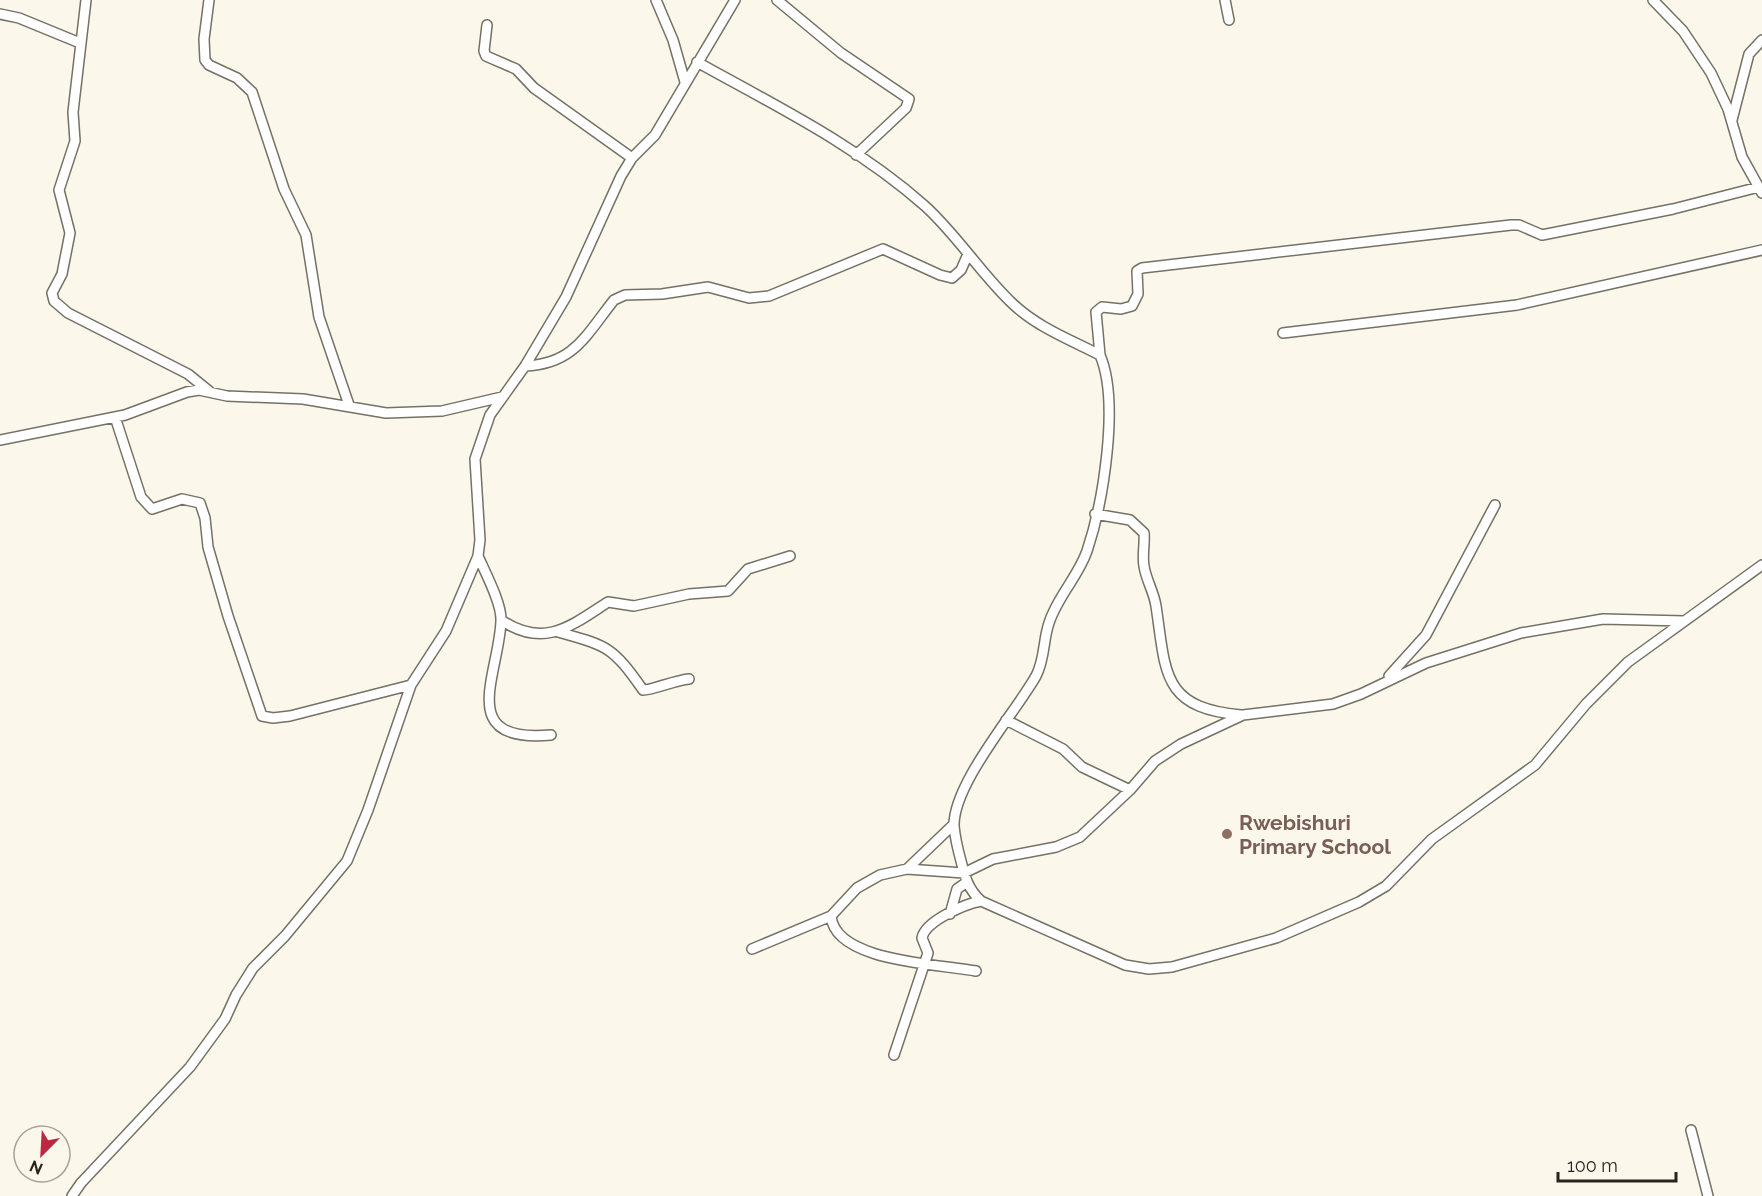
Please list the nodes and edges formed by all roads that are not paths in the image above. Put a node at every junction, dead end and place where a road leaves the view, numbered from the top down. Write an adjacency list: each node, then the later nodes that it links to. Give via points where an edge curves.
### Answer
1 (86, 0): 12 (street)
2 (209, 0): 26 (street, via 205,60 237,78 252,92 284,189 306,235 319,317)
3 (656, 0): 14 (street)
4 (735, 0): 13 (street)
5 (777, 0): 16 (street, via 842,53 909,99 906,108)
6 (1225, 0): 9 (street)
7 (1653, 0): 15 (street, via 1697,49)
8 (0, 14): 12 (street)
9 (1229, 20)
10 (487, 25): 17 (street, via 486,56 516,69 534,88)
11 (1762, 40): 15 (street, via 1749,54)
12 (80, 43): 24 (street, via 73,112 75,141 59,190 70,233 62,274 52,293 54,301 68,313 188,374)
13 (698, 62): 14 (street); 16 (street, via 822,130)
14 (685, 82): 17 (street, via 655,135)
15 (1732, 120): 18 (street, via 1742,157)
16 (856, 154): 20 (street, via 925,206)
17 (632, 158): 23 (street, via 566,297)
18 (1760, 190): 22 (street, via 1542,235 1511,225 1142,268 1137,271 1138,294 1132,306 1096,312)
19 (1762, 250): 21 (street, via 1517,305)
20 (968, 254): 22 (street, via 1015,306 1045,327); 23 (street, via 961,270 952,278 883,249 769,296 749,298 708,287 625,295 614,300 566,356 547,364)
21 (1283, 333)
22 (1100, 355): 30 (street, via 1108,393 1106,462)
23 (525, 366): 25 (street)
24 (209, 391): 26 (street, via 227,396); 27 (street, via 187,392)
25 (501, 397): 26 (street, via 420,414 386,413); 31 (street, via 490,415 475,459)
26 (349, 405)
27 (115, 417): 28 (street); 39 (street, via 147,506 153,509 182,499 200,503 228,616 262,716 290,716)
28 (0, 440)
29 (1495, 505): 38 (street, via 1426,635)
30 (1095, 514): 40 (street, via 1130,520 1144,533 1143,565 1154,594 1162,663 1183,698 1208,710); 41 (street, via 1086,552 1048,625 1037,674)
31 (478, 556): 34 (street); 39 (street, via 446,631)
32 (790, 556): 36 (street, via 748,569 728,591 689,594 634,606 608,602)
33 (1762, 566): 35 (street)
34 (501, 620): 36 (street, via 533,633); 42 (street, via 488,698 491,715 515,735)
35 (1684, 621): 38 (street, via 1603,619 1521,633); 47 (street, via 1608,680 1535,765 1432,839 1386,886 1276,938 1172,967 1149,969 1125,965)
36 (558, 632): 37 (street, via 605,647 628,668 643,690)
37 (689, 679)
38 (1385, 680): 40 (street, via 1333,704)
39 (411, 685): 55 (street, via 347,861 253,968 225,1019 190,1067)
40 (1243, 715): 43 (street, via 1167,752)
41 (1006, 720): 43 (street, via 1063,749 1082,767); 44 (street, via 979,761)
42 (551, 735)
43 (1130, 790): 46 (street, via 1080,837 1056,847 993,859)
44 (954, 824): 45 (street); 46 (street)
45 (907, 869): 46 (street); 49 (street, via 870,879)
46 (966, 878): 47 (street); 48 (street, via 957,890)
47 (981, 901): 48 (street, via 964,904)
48 (950, 914): 51 (street, via 925,929 922,938 928,953)
49 (831, 916): 50 (street); 51 (street, via 837,934 849,944 886,957)
50 (752, 949)
51 (924, 962): 52 (street); 53 (street)
52 (976, 971)
53 (894, 1055)
54 (1691, 1130): 56 (street)
55 (72, 1196)
56 (1708, 1196)

